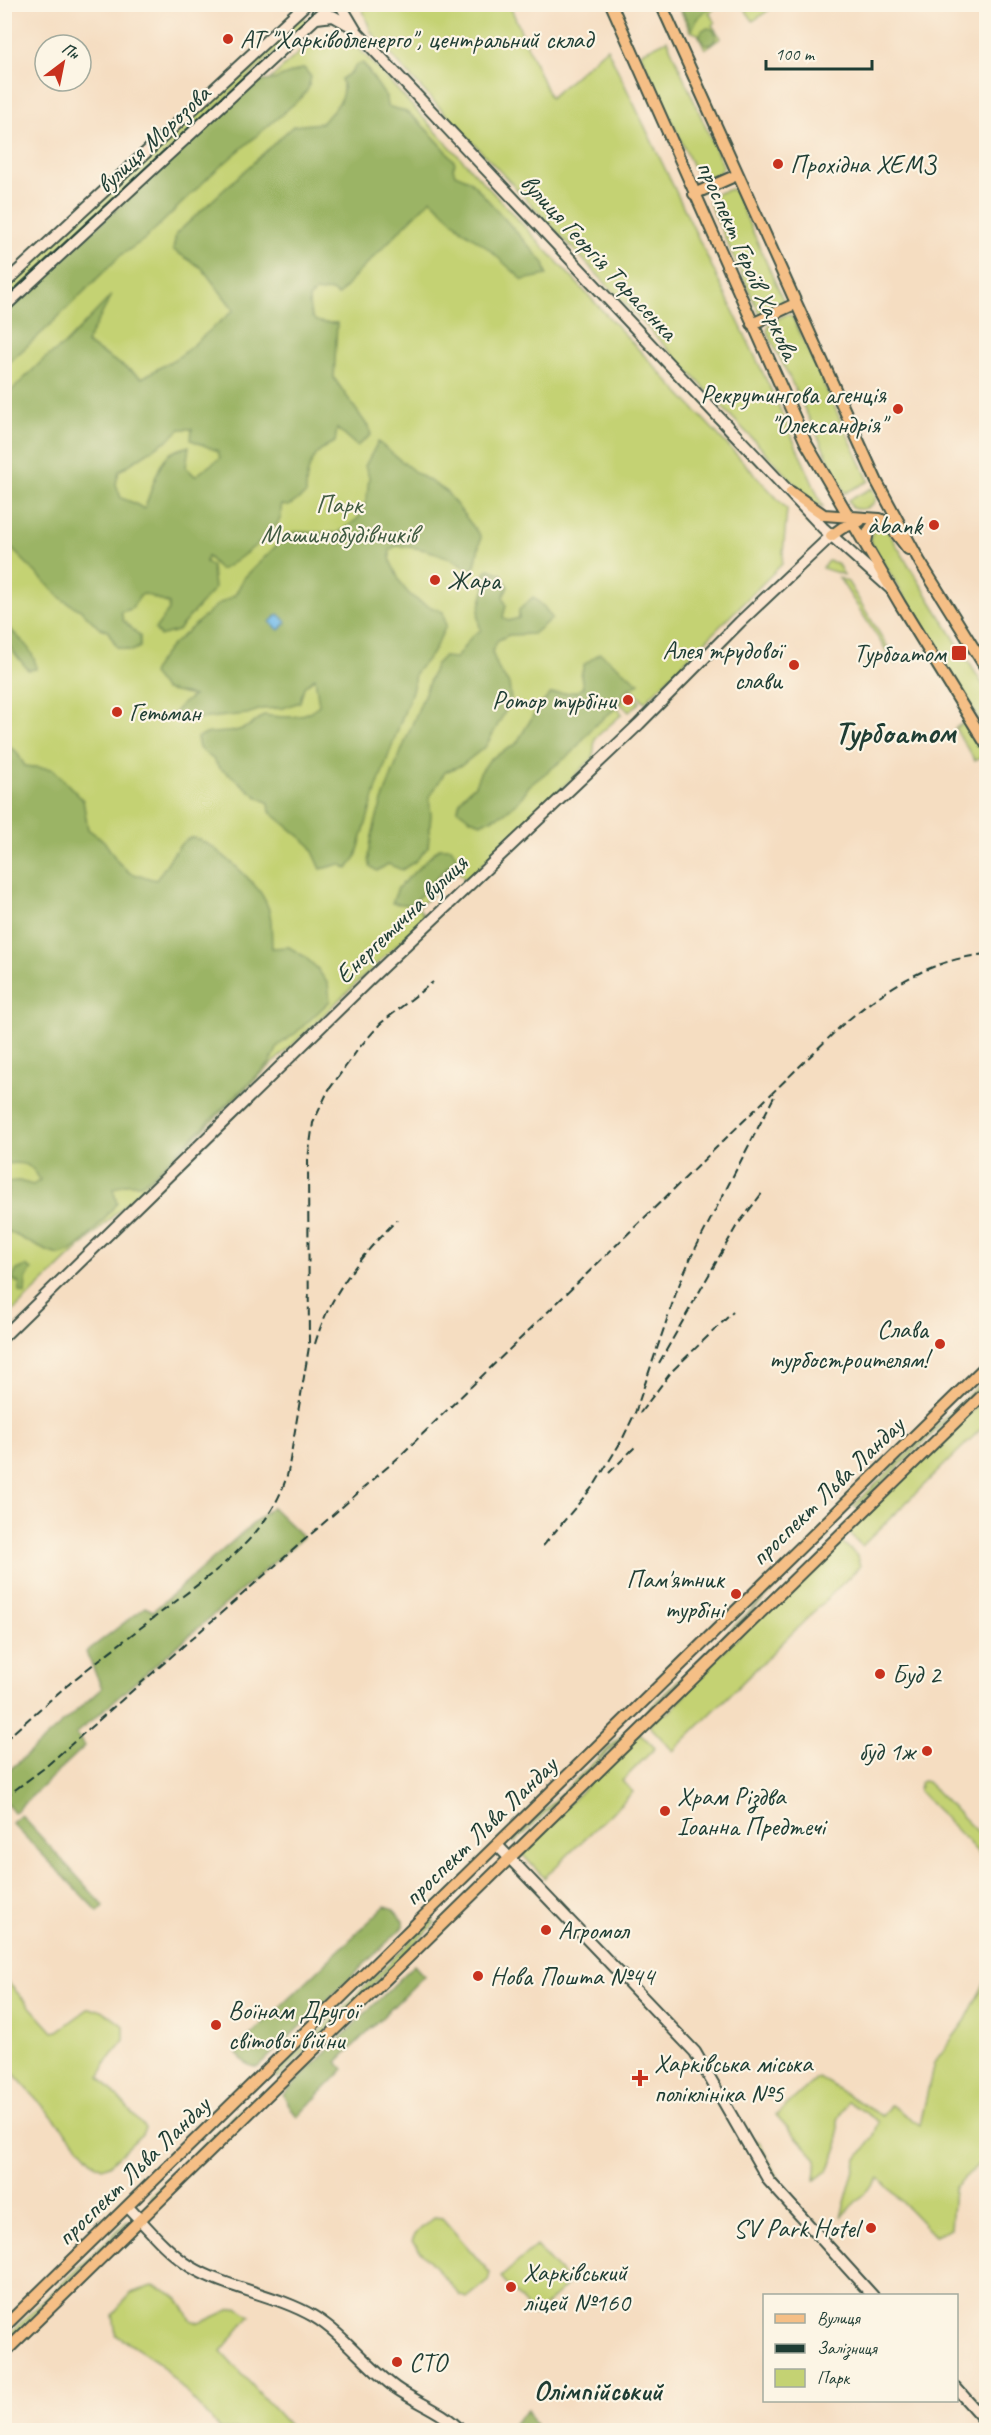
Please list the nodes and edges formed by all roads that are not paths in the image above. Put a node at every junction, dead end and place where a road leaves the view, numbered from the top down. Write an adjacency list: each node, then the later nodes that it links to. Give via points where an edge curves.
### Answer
1 (306, 4): 10 (street, вулиця Морозова)
2 (331, 4): 6 (street, вулиця Морозова)
3 (340, 4): 7 (street, вулиця Георгія Тарасенка)
4 (611, 4): 9 (main road, проспект Героїв Харкова)
5 (662, 4): 8 (main road, проспект Героїв Харкова)
6 (316, 18): 7 (street, via 337,17); 12 (street, вулиця Морозова)
7 (356, 32): 14 (street, вулиця Георгія Тарасенка)
8 (737, 175): 9 (main road); 11 (main road, проспект Героїв Харкова)
9 (694, 194): 13 (main road, проспект Героїв Харкова)
10 (4, 284)
11 (795, 304): 13 (main road); 19 (main road, проспект Героїв Харкова, via 877,482)
12 (4, 307)
13 (752, 324): 15 (main road, проспект Героїв Харкова, via 806,443)
14 (791, 492): 15 (main road, via 820,514); 17 (street, вулиця Георгія Тарасенка)
15 (851, 521): 16 (main road, via 869,518); 17 (main road); 18 (main road, проспект Героїв Харкова)
16 (888, 523): 18 (main road, via 871,527); 19 (main road)
17 (831, 536): 20 (street, вулиця Георгія Тарасенка); 23 (street, Енергетична вулиця)
18 (866, 544): 20 (main road, проспект Героїв Харкова)
19 (921, 562): 21 (main road, проспект Героїв Харкова)
20 (894, 592): 22 (main road, проспект Героїв Харкова)
21 (987, 668)
22 (987, 744)
23 (4, 1336)
24 (987, 1366): 26 (main road, проспект Льва Ландау)
25 (987, 1392): 27 (main road, проспект Льва Ландау)
26 (831, 1520): 27 (main road); 28 (main road, проспект Льва Ландау)
27 (843, 1531): 29 (main road, проспект Льва Ландау)
28 (498, 1846): 29 (street); 30 (main road, проспект Льва Ландау)
29 (510, 1857): 31 (main road, проспект Льва Ландау); 34 (street, via 696,2052 769,2181)
30 (480, 1864): 31 (main road); 32 (main road, проспект Льва Ландау)
31 (492, 1875): 33 (main road, проспект Льва Ландау)
32 (128, 2207): 33 (street); 35 (main road, проспект Льва Ландау)
33 (140, 2220): 36 (main road, проспект Льва Ландау); 39 (street, via 189,2266 318,2319 394,2387)
34 (872, 2294)
35 (4, 2327)
36 (4, 2353)
37 (958, 2389): 38 (street)
38 (987, 2422)
39 (460, 2430)

